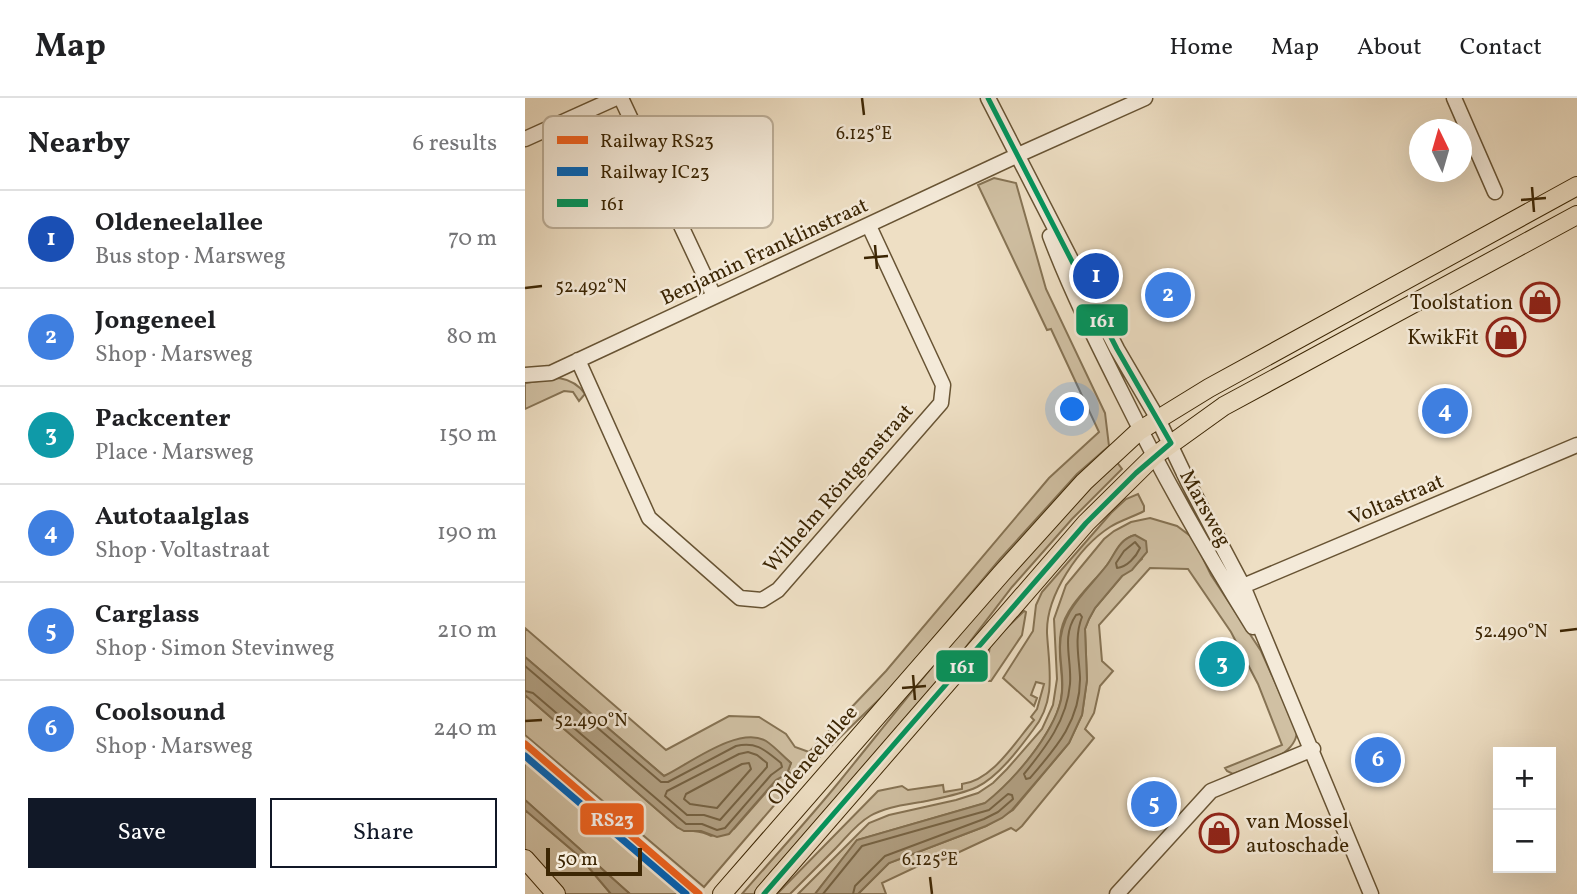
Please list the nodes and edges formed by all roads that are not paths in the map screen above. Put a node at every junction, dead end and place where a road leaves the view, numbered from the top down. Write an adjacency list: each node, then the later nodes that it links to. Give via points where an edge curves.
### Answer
1 (618, 98): 5 (street); 6 (street)
2 (988, 98): 9 (street, Marsweg)
3 (1145, 98): 9 (street, Benjamin Franklinstraat)
4 (1454, 98): 12 (street)
5 (577, 116)
6 (627, 116)
7 (543, 131): 8 (street)
8 (525, 139)
9 (1018, 155): 10 (street, Marsweg); 14 (street, Benjamin Franklinstraat)
10 (1029, 178): 19 (street, Marsweg); 20 (street, Marsweg, via 1069,288)
11 (1577, 186): 19 (main road, Oldeneelallee)
12 (1495, 192)
13 (1577, 215): 21 (main road, via 1224,406)
14 (869, 226): 16 (street, Benjamin Franklinstraat); 17 (street, Wilhelm Röntgenstraat, via 944,393 941,402 778,590 762,600 740,598 649,518)
15 (680, 228): 16 (street)
16 (713, 296): 17 (street, Benjamin Franklinstraat)
17 (578, 360): 18 (street, Benjamin Franklinstraat, via 551,373)
18 (525, 374)
19 (1158, 419): 20 (main road, Oldeneelallee); 21 (street, Marsweg)
20 (1139, 431): 23 (street, Marsweg); 28 (main road, Oldeneelallee, via 1084,482 1000,573)
21 (1171, 443): 23 (main road); 24 (street, Marsweg)
22 (1577, 445): 24 (street, Voltastraat)
23 (1153, 457): 24 (street, Marsweg); 29 (main road, via 1086,523)
24 (1237, 588): 25 (street, Marsweg)
25 (1313, 749): 30 (street, via 1211,790); 31 (street, Marsweg)
26 (525, 859): 27 (main road)
27 (556, 894)
28 (722, 894)
29 (764, 894)
30 (1117, 894)
31 (1371, 894)

